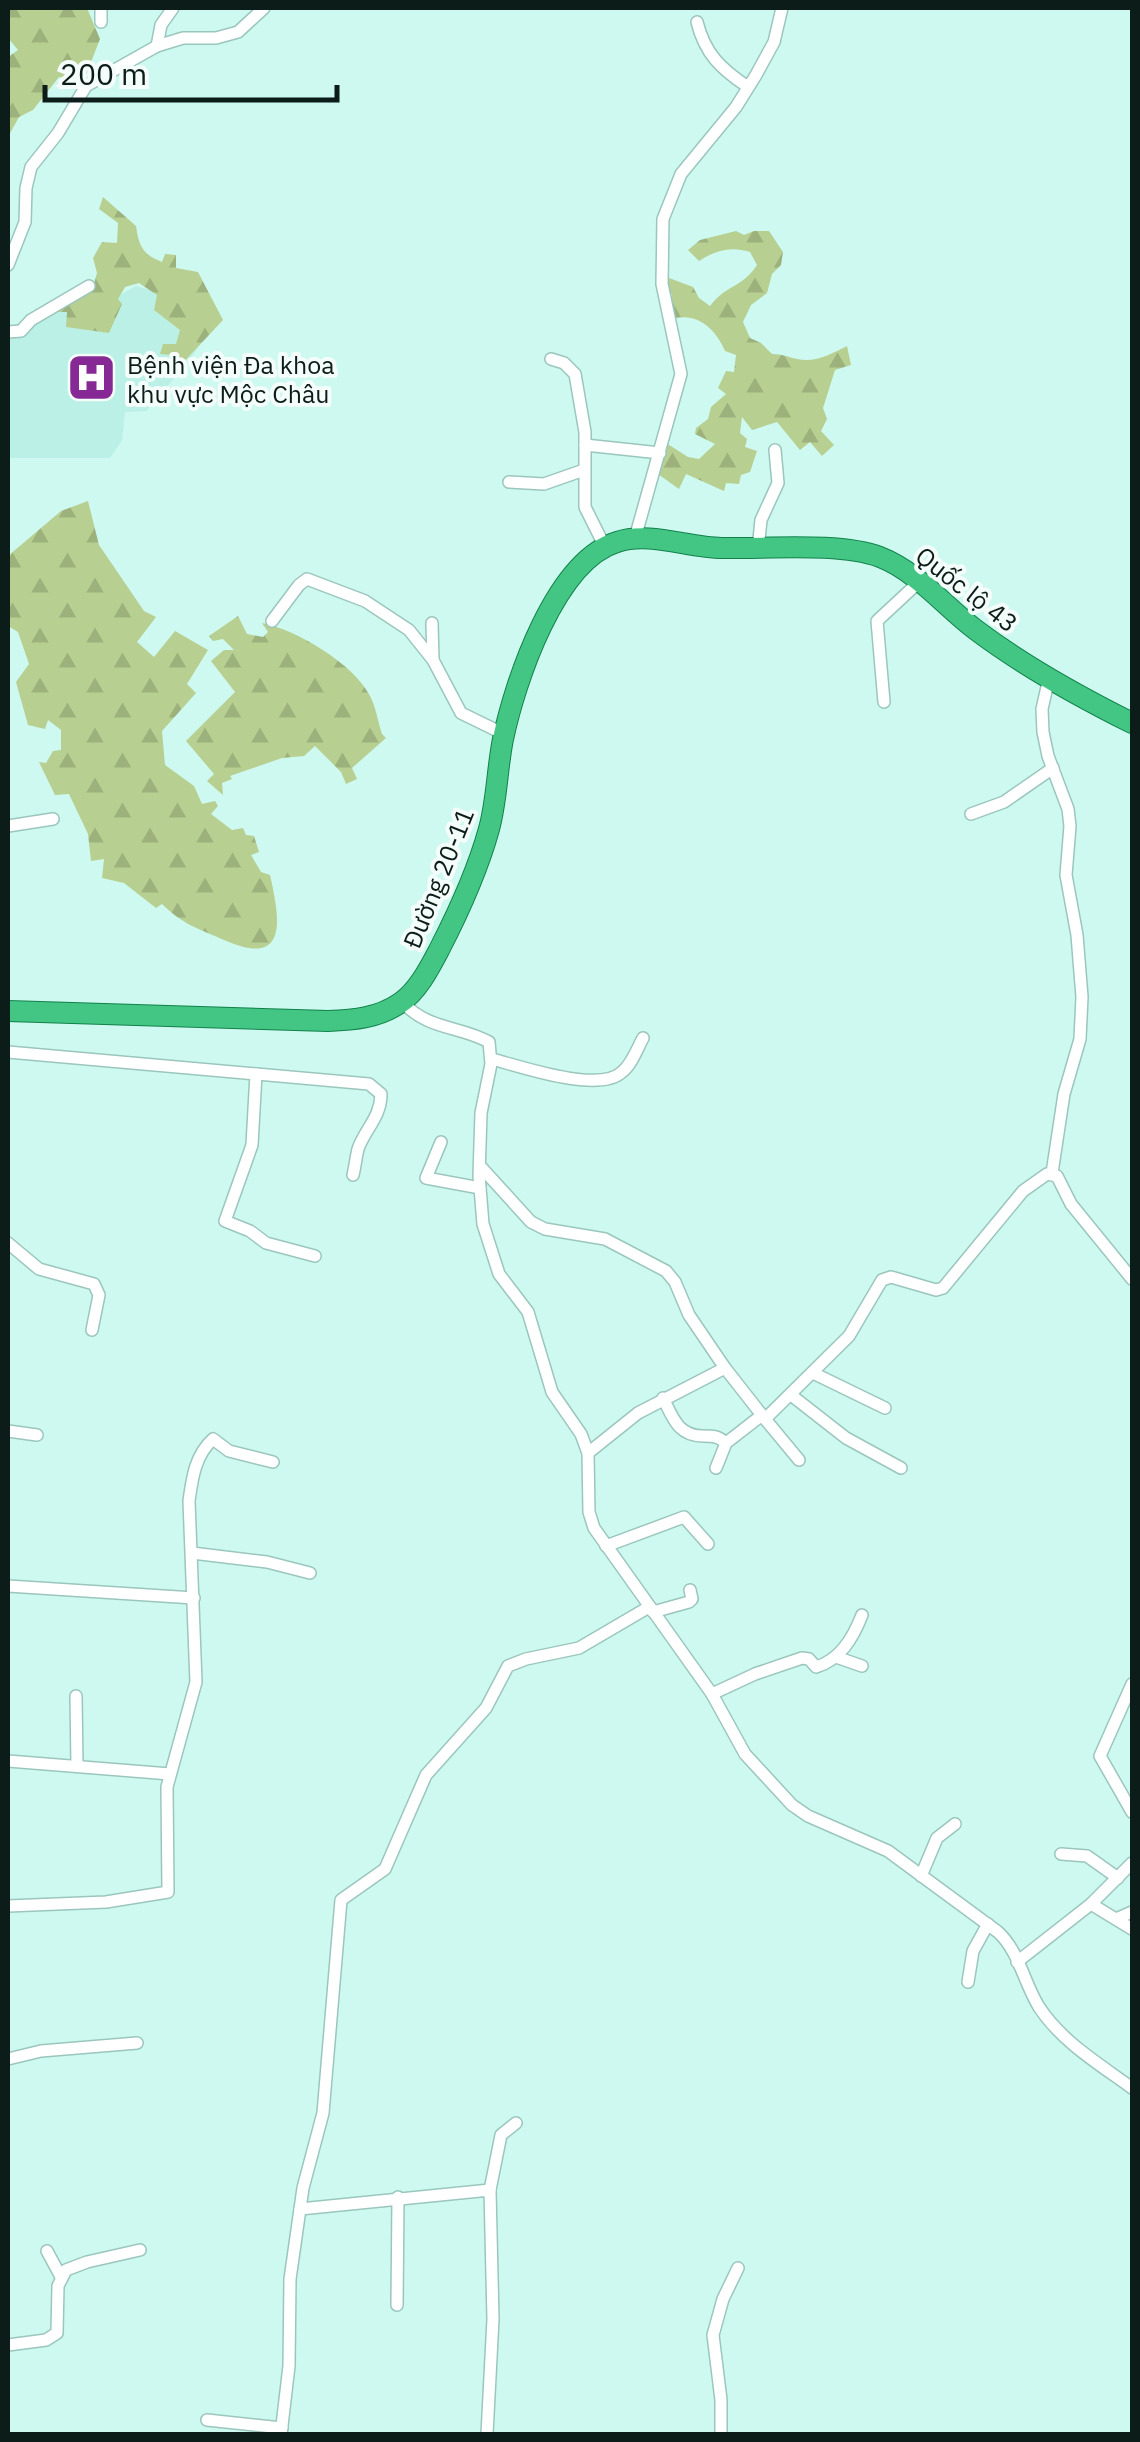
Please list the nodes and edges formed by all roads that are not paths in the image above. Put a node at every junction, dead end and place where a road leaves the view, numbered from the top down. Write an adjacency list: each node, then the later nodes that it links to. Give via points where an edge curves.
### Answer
1 (101, 8): 5 (street)
2 (172, 8): 7 (street)
3 (264, 8): 7 (street, via 230,36)
4 (782, 8): 8 (street, via 774,42)
5 (101, 22)
6 (697, 22): 8 (street, via 713,60)
7 (156, 46): 9 (street, via 82,91 31,167 26,222)
8 (748, 87): 15 (street, via 681,174 663,219 660,267 681,374)
9 (8, 264)
10 (89, 286): 11 (street, via 22,332)
11 (8, 332)
12 (551, 360): 13 (street, via 575,374)
13 (585, 445): 15 (street); 16 (street)
14 (775, 450): 20 (street, via 778,483 761,520)
15 (660, 452): 18 (street)
16 (584, 470): 17 (street, via 544,484); 19 (street, via 587,514)
17 (509, 482)
18 (635, 538): 19 (highway, Đường 20-11); 20 (highway, Quốc lộ 43)
19 (606, 547): 28 (highway, Đường 20-11, via 568,579 552,608)
20 (758, 549): 21 (highway, Quốc lộ 43, via 866,553)
21 (920, 581): 25 (highway, Quốc lộ 43, via 973,628); 26 (street, via 877,621)
22 (272, 621): 24 (street, via 307,580 368,603 409,630)
23 (432, 623): 24 (street)
24 (433, 660): 28 (street, via 461,713)
25 (1049, 678): 27 (highway, Quốc lộ 43); 29 (street, via 1043,732)
26 (884, 702)
27 (1132, 723)
28 (504, 734): 33 (highway, Đường 20-11, via 484,846 450,930)
29 (1053, 768): 30 (street, via 1004,802); 41 (street, via 1068,808 1066,875 1082,997 1080,1039)
30 (970, 814)
31 (53, 819): 32 (street)
32 (8, 826)
33 (402, 1002): 34 (highway, via 367,1019 328,1021); 37 (street, via 441,1028 488,1042)
34 (8, 1011)
35 (643, 1038): 37 (street, via 622,1072 604,1080)
36 (8, 1052): 38 (street)
37 (492, 1059): 40 (street)
38 (256, 1074): 42 (street, via 376,1088 381,1102); 45 (street, via 252,1146 225,1221 266,1243)
39 (441, 1142): 43 (street, via 428,1180)
40 (480, 1166): 43 (street); 48 (street, via 531,1222 605,1239 666,1270)
41 (1052, 1174): 46 (street); 49 (street, via 1023,1191 943,1288 885,1277 856,1328)
42 (354, 1175)
43 (480, 1188): 57 (street, via 495,1264 528,1312 546,1379)
44 (8, 1243): 47 (street, via 39,1269 94,1284 99,1295)
45 (314, 1256)
46 (1132, 1279)
47 (92, 1330)
48 (725, 1368): 51 (street); 53 (street)
49 (813, 1373): 50 (street); 52 (street)
50 (791, 1396): 53 (street); 61 (street, via 846,1438)
51 (663, 1398): 56 (street, via 684,1432); 57 (street)
52 (885, 1408)
53 (764, 1417): 56 (street); 58 (street)
54 (8, 1430): 55 (street)
55 (37, 1434)
56 (726, 1442): 60 (street)
57 (588, 1453): 63 (street, via 589,1512)
58 (799, 1460)
59 (274, 1462): 64 (street, via 210,1440 192,1480)
60 (716, 1468)
61 (901, 1468)
62 (708, 1544): 63 (street, via 684,1517)
63 (606, 1546): 69 (street)
64 (192, 1552): 65 (street); 68 (street)
65 (310, 1573)
66 (8, 1586): 68 (street)
67 (690, 1590): 69 (street, via 689,1602)
68 (194, 1598): 78 (street, via 196,1682)
69 (651, 1610): 74 (street); 99 (street, via 579,1648 508,1666 486,1708 426,1775 382,1874 341,1900 323,2113)
70 (862, 1615): 71 (street)
71 (836, 1657): 72 (street); 74 (street, via 816,1667 802,1658)
72 (862, 1666)
73 (1132, 1684): 79 (street, via 1100,1756)
74 (712, 1694): 83 (street, via 745,1754 792,1805 888,1851)
75 (76, 1696): 77 (street)
76 (8, 1761): 77 (street)
77 (77, 1766): 78 (street)
78 (170, 1774): 86 (street, via 168,1892)
79 (1132, 1812)
80 (956, 1824): 83 (street, via 937,1838)
81 (1062, 1854): 84 (street, via 1093,1858)
82 (1132, 1863): 84 (street)
83 (921, 1876): 89 (street)
84 (1118, 1878): 85 (street)
85 (1090, 1904): 88 (street); 91 (street)
86 (8, 1906)
87 (1132, 1912): 88 (street)
88 (1116, 1919): 90 (street)
89 (988, 1924): 91 (street, via 1005,1938); 92 (street, via 972,1951)
90 (1132, 1929)
91 (1017, 1962): 95 (street, via 1050,2021)
92 (968, 1982)
93 (137, 2043): 94 (street)
94 (8, 2059)
95 (1132, 2088)
96 (516, 2123): 97 (street, via 501,2134)
97 (490, 2190): 98 (street); 108 (street, via 493,2318)
98 (398, 2198): 99 (street); 104 (street)
99 (300, 2209): 107 (street)
100 (46, 2250): 103 (street)
101 (140, 2250): 103 (street)
102 (738, 2268): 109 (street, via 713,2335)
103 (60, 2276): 105 (street, via 57,2333)
104 (398, 2305)
105 (8, 2344)
106 (207, 2420): 107 (street)
107 (281, 2431)
108 (486, 2434)
109 (721, 2434)

